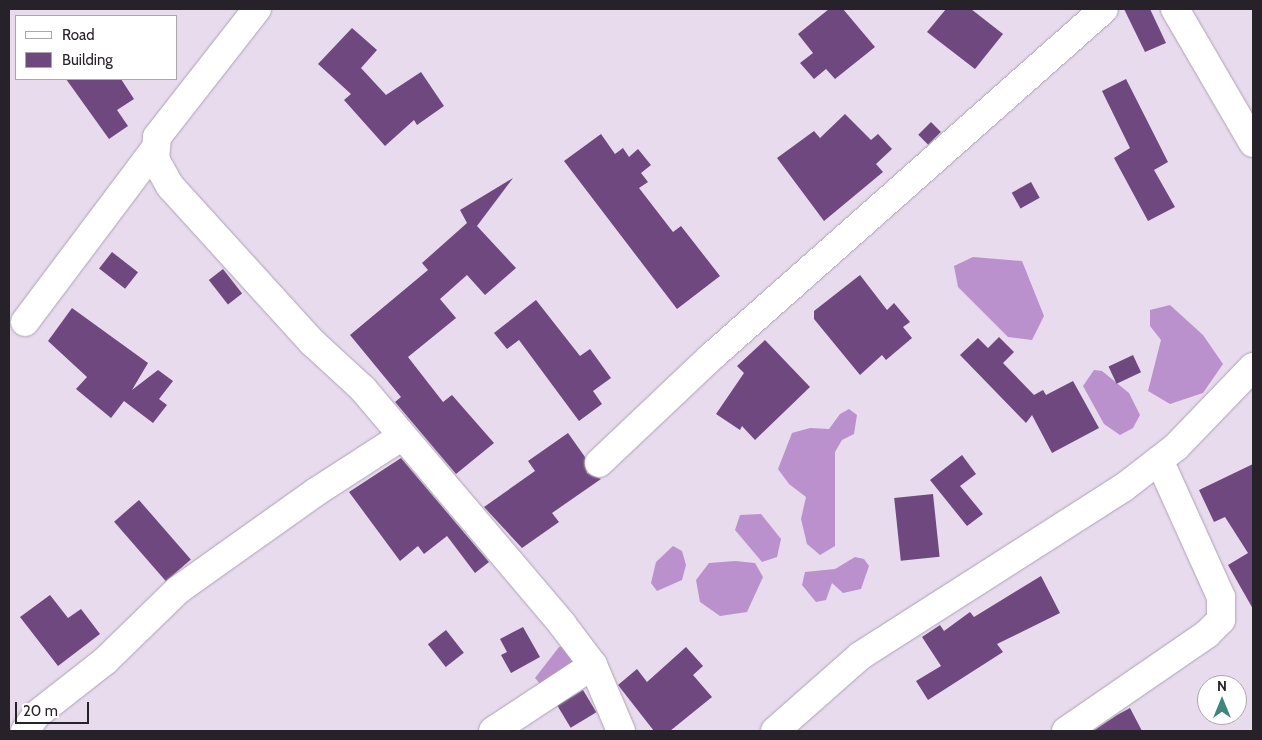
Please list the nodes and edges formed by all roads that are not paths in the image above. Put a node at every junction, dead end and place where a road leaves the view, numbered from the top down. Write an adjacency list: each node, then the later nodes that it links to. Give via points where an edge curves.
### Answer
1 (257, 9): 5 (street, via 157,137)
2 (1104, 9): 10 (street, via 710,358)
3 (1175, 9): 4 (street)
4 (1253, 142)
5 (154, 150): 6 (street); 8 (street, via 170,186 313,343 363,389)
6 (25, 322)
7 (1253, 367): 9 (street)
8 (401, 437): 11 (street, via 548,606); 12 (street, via 316,492 178,590 105,661 36,715)
9 (1159, 460): 15 (street, via 1123,488 860,656); 16 (street, via 1221,598 1221,620 1207,634)
10 (599, 463)
11 (592, 665): 13 (street); 14 (street)
12 (25, 731)
13 (493, 731)
14 (621, 731)
15 (775, 731)
16 (1066, 731)

